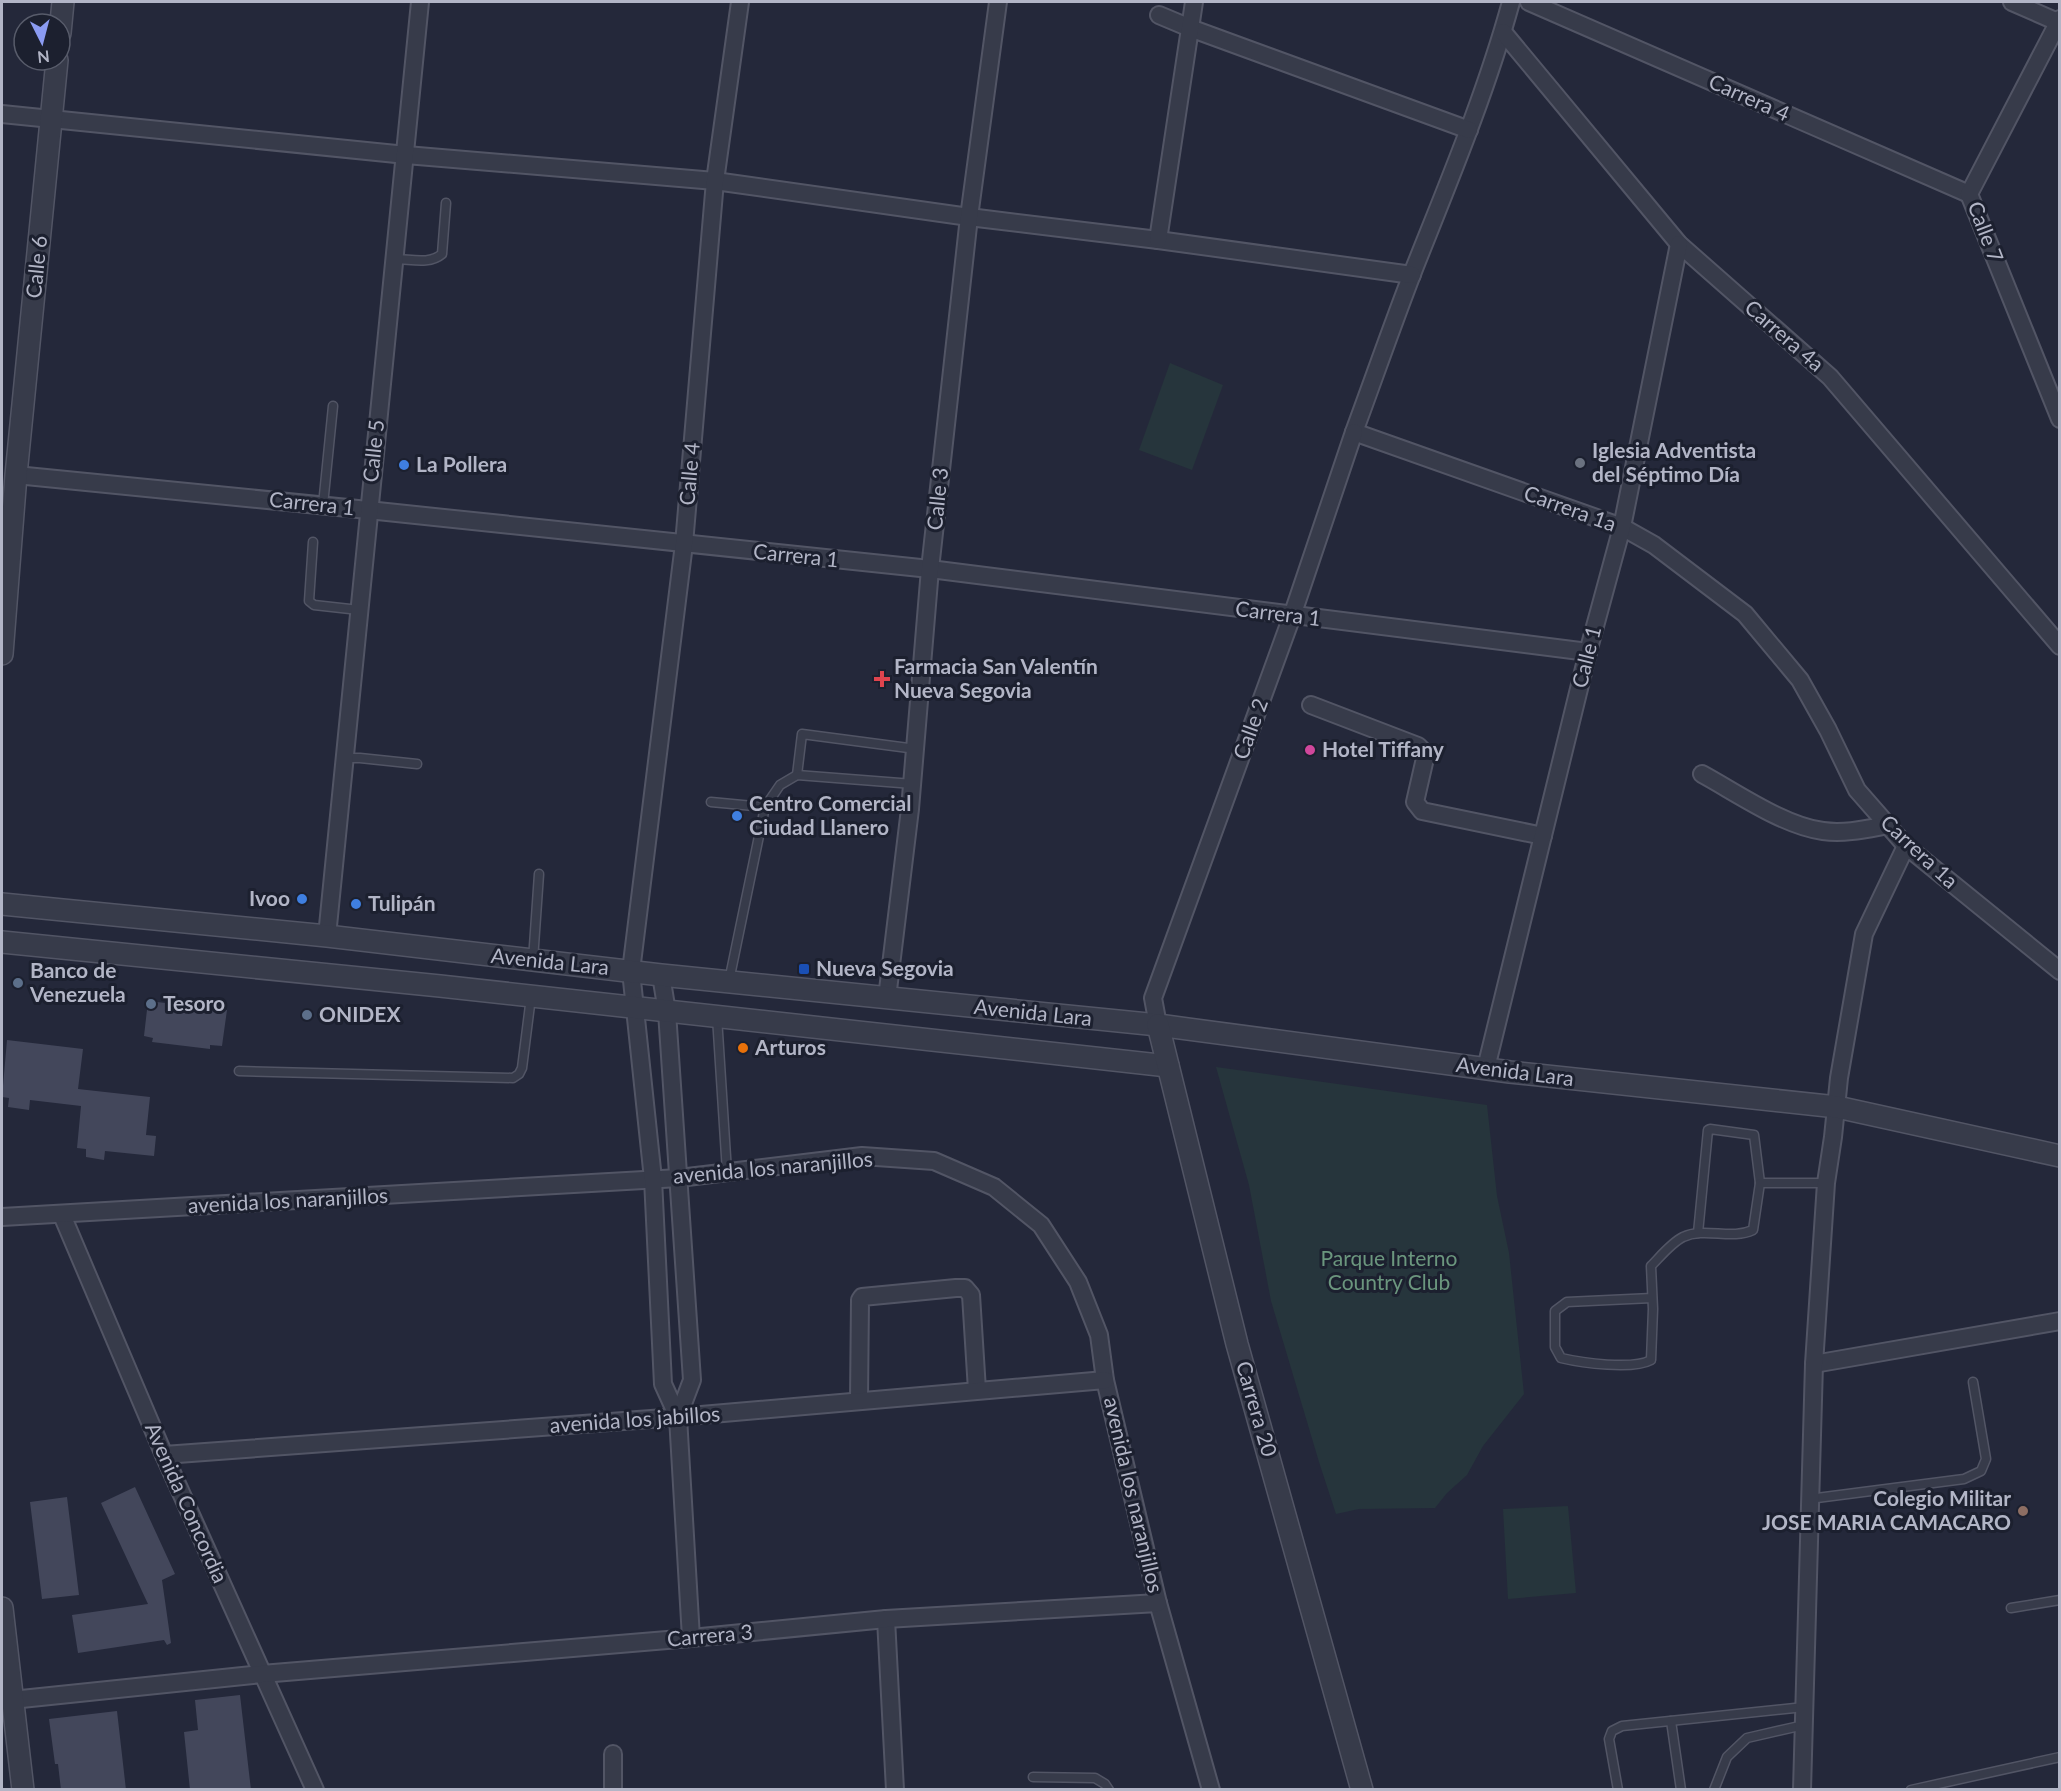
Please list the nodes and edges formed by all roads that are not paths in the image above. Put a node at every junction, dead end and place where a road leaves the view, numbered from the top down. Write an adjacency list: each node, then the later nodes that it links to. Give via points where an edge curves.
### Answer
1 (420, 2): 16 (street, Calle 5)
2 (740, 2): 17 (street, Calle 4)
3 (998, 2): 20 (street, Calle 3)
4 (1194, 2): 10 (street)
5 (1511, 2): 11 (street)
6 (1529, 2): 18 (street, Carrera 4)
7 (2012, 2): 9 (street)
8 (1159, 15): 10 (street)
9 (2059, 21): 18 (street, Calle 7)
10 (1190, 28): 15 (street); 21 (street)
11 (1503, 32): 15 (street); 22 (street, Carrera 4a)
12 (56, 72): 14 (street, Calle 6)
13 (2, 114): 14 (street)
14 (52, 119): 16 (street); 28 (street, Calle 6)
15 (1469, 130): 24 (street)
16 (406, 155): 17 (street); 23 (street, Calle 5)
17 (715, 181): 20 (street); 33 (street, Calle 4)
18 (1969, 194): 26 (street, Calle 7)
19 (446, 203): 23 (lane, via 442,254 428,261)
20 (969, 217): 21 (street); 34 (street, Calle 3)
21 (1158, 240): 24 (street)
22 (1678, 244): 31 (street, Calle 1); 37 (street, Carrera 4a, via 1830,377)
23 (395, 259): 30 (street, Calle 5)
24 (1412, 275): 27 (street)
25 (333, 406): 29 (lane)
26 (2060, 419)
27 (1354, 432): 31 (street, Carrera 1a); 36 (street, Calle 2)
28 (9, 474): 29 (street, Carrera 1); 39 (street, Calle 6)
29 (323, 505): 30 (street, Carrera 1)
30 (368, 510): 33 (street, Carrera 1); 35 (street, Calle 5)
31 (1622, 527): 38 (street, Calle 1); 49 (street, Carrera 1a, via 1654,545 1745,614 1800,680 1857,790)
32 (313, 542): 35 (lane, via 309,601 314,605)
33 (684, 544): 34 (street, Carrera 1); 58 (street, Calle 4)
34 (930, 569): 36 (street, Carrera 1); 41 (street, Calle 3)
35 (359, 610): 42 (street, Calle 5)
36 (1292, 616): 38 (street, Carrera 1); 66 (street, Calle 2, via 1154,998)
37 (2060, 646)
38 (1588, 652): 50 (street, Calle 1)
39 (2, 654)
40 (1311, 705): 50 (street, via 1418,746 1426,754 1415,802 1422,811)
41 (916, 749): 45 (lane, via 802,734); 46 (street, Calle 3)
42 (344, 758): 43 (lane); 54 (street, Calle 5)
43 (417, 764)
44 (1702, 774): 49 (street, via 1790,823 1822,831 1849,832)
45 (797, 775): 46 (lane); 48 (lane, via 780,785)
46 (913, 784): 62 (street, Calle 3)
47 (711, 802): 48 (lane)
48 (765, 807): 60 (lane)
49 (1888, 825): 51 (street, Carrera 1a)
50 (1543, 836): 68 (street, Calle 1)
51 (1906, 846): 57 (street, Carrera 1a); 70 (street, via 1863,934)
52 (540, 874): 56 (lane)
53 (2, 904): 54 (street, Avenida Lara)
54 (327, 936): 56 (street, Avenida Lara)
55 (2, 942): 61 (street, Avenida Lara)
56 (533, 961): 58 (street, Avenida Lara)
57 (2060, 970)
58 (632, 971): 59 (street, Avenida Lara); 63 (street, Calle 4)
59 (661, 975): 60 (street, Avenida Lara); 64 (street)
60 (729, 982): 62 (street, Avenida Lara)
61 (531, 996): 63 (street, Avenida Lara); 69 (lane, via 522,1068 513,1078)
62 (887, 998): 66 (street, Avenida Lara)
63 (635, 1008): 64 (street, Avenida Lara); 74 (street, Calle 4)
64 (668, 1012): 65 (street, Avenida Lara); 73 (street)
65 (717, 1017): 67 (street, Avenida Lara); 72 (lane)
66 (1158, 1025): 67 (street, Carrera 20); 68 (street, Avenida Lara)
67 (1168, 1066): 110 (street, Carrera 20, via 1238,1344)
68 (1486, 1068): 70 (street, Avenida Lara)
69 (239, 1071)
70 (1837, 1107): 71 (street, Avenida Lara); 76 (street)
71 (2060, 1156)
72 (727, 1172): 73 (street, avenida los naranjillos); 83 (street, avenida los naranjillos, via 862,1156 934,1161 994,1187 1041,1225 1078,1282 1099,1335)
73 (679, 1178): 74 (street, avenida los naranjillos); 87 (street, via 692,1380)
74 (653, 1179): 77 (street, avenida los naranjillos); 87 (street, Calle 4, via 663,1384)
75 (1760, 1183): 76 (lane); 79 (lane, via 1753,1230 1742,1235); 79 (lane, via 1754,1135 1708,1130)
76 (1826, 1183): 82 (street)
77 (62, 1215): 78 (street, avenida los naranjillos); 88 (street, Avenida Concordia)
78 (2, 1217)
79 (1698, 1233): 80 (lane, via 1682,1237 1651,1266)
80 (1652, 1298): 80 (lane, via 1567,1302 1555,1311 1555,1347 1561,1358 1628,1365 1651,1360)
81 (2060, 1321): 82 (street)
82 (1814, 1364): 89 (street)
83 (1105, 1380): 85 (street, avenida los jabillos); 91 (street, avenida los naranjillos)
84 (1973, 1382): 89 (lane, via 1986,1459 1981,1471 1964,1479)
85 (977, 1390): 86 (street, avenida los jabillos); 86 (street, via 971,1295 965,1288 956,1288 862,1297)
86 (860, 1400): 87 (street, avenida los jabillos)
87 (678, 1417): 88 (street, avenida los jabillos); 95 (street)
88 (164, 1455): 96 (street, Avenida Concordia)
89 (1809, 1499): 98 (street)
90 (2060, 1600): 93 (lane)
91 (1158, 1603): 94 (street, Carrera 3); 109 (street, avenida los naranjillos)
92 (2, 1608): 97 (street)
93 (2011, 1608)
94 (886, 1619): 95 (street, Carrera 3); 107 (street)
95 (691, 1638): 96 (street, Carrera 3)
96 (262, 1674): 97 (street, Carrera 3); 105 (street, Avenida Concordia)
97 (7, 1700): 104 (street)
98 (1804, 1707): 99 (lane); 100 (street)
99 (1671, 1721): 111 (lane, via 1622,1726 1612,1731 1609,1739); 112 (lane)
100 (1804, 1725): 113 (lane, via 1747,1738 1727,1757); 114 (street)
101 (613, 1754): 106 (street)
102 (2060, 1757): 115 (lane)
103 (1033, 1777): 108 (lane, via 1095,1778)
104 (23, 1790)
105 (315, 1790)
106 (613, 1790)
107 (895, 1790)
108 (1109, 1790)
109 (1212, 1790)
110 (1362, 1790)
111 (1618, 1790)
112 (1681, 1790)
113 (1714, 1790)
114 (1802, 1790)
115 (1911, 1790)

